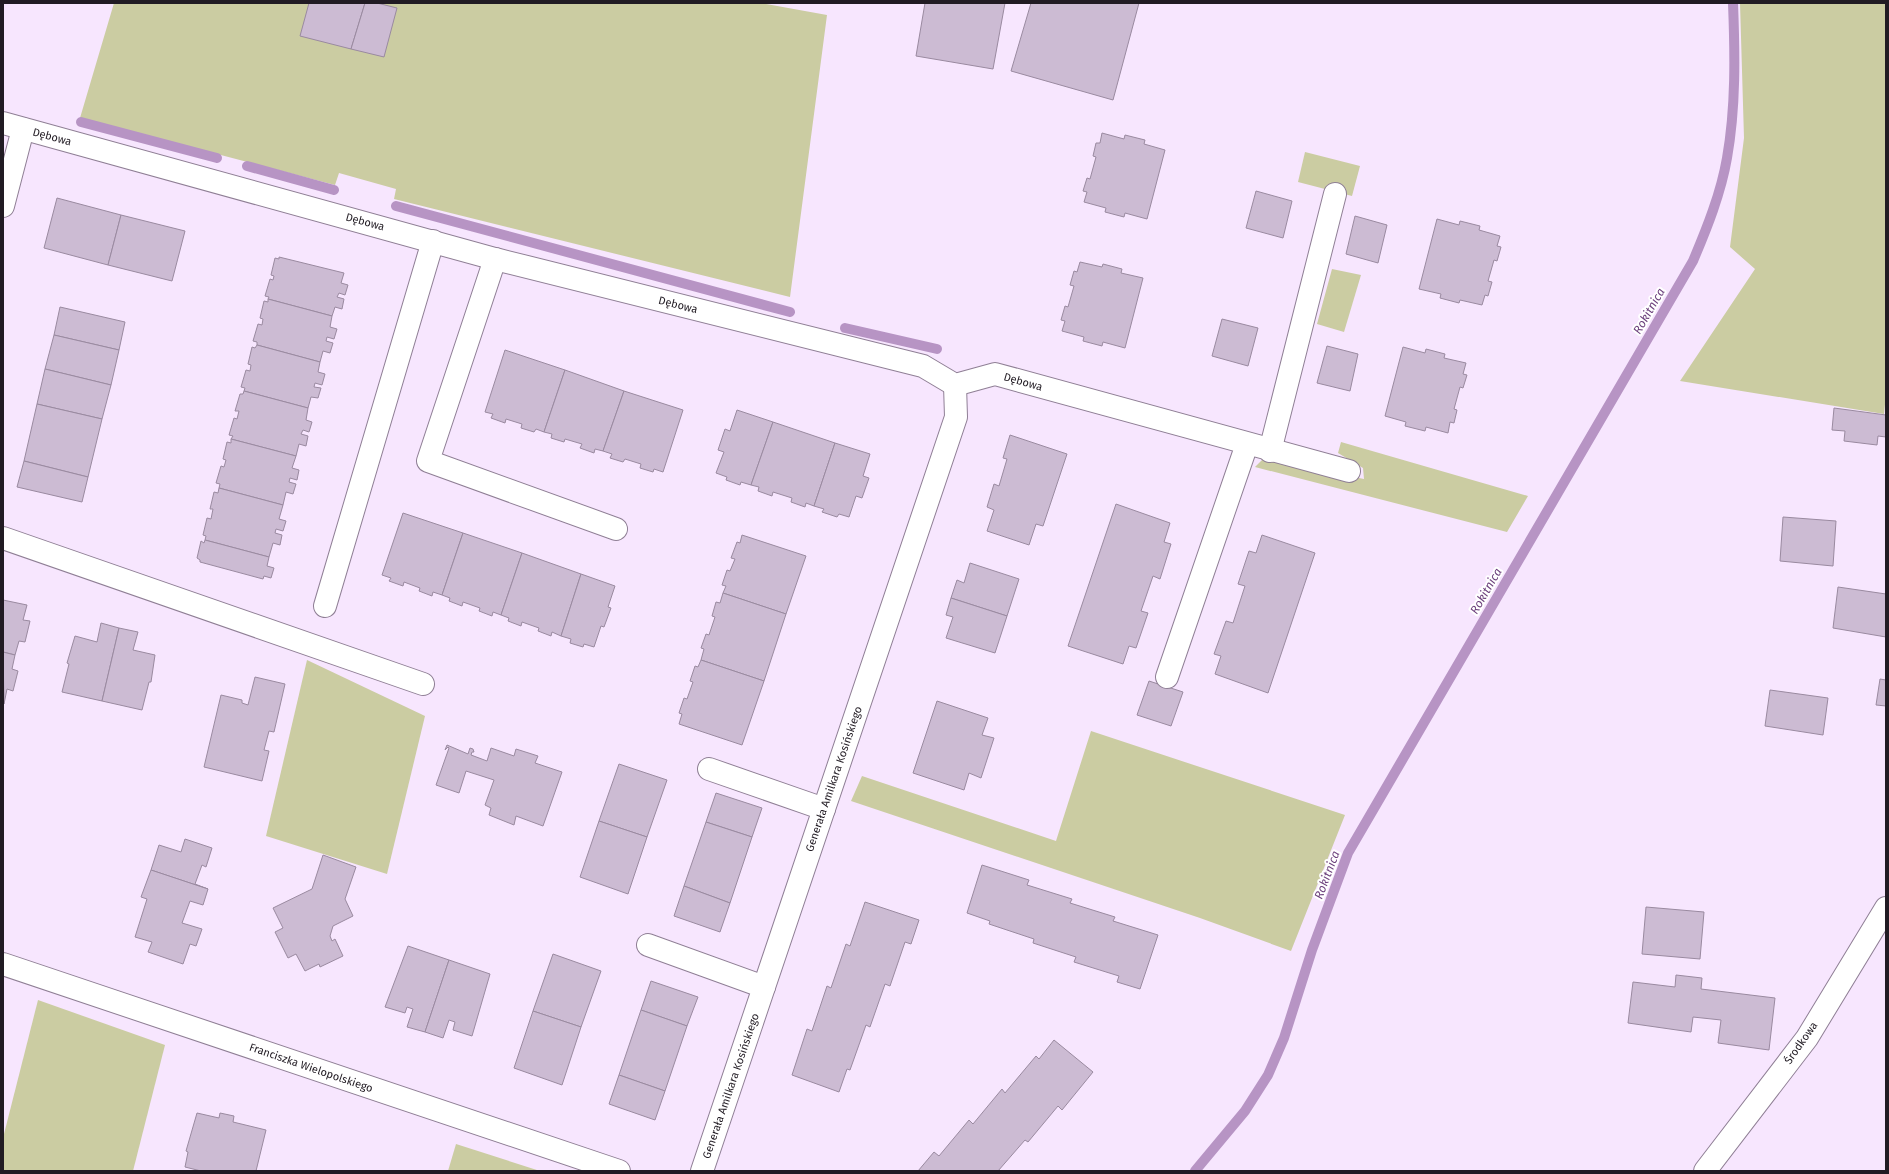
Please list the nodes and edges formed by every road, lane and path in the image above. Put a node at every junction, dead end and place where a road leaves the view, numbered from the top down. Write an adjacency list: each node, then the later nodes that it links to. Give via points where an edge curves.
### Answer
1 (13, 126): 3 (street); 4 (street, Dębowa)
2 (1335, 194): 8 (street)
3 (3, 206)
4 (433, 241): 5 (street, Dębowa); 12 (street)
5 (495, 259): 6 (street, Dębowa, via 923,366); 10 (street, via 428,461)
6 (955, 385): 7 (street, Dębowa, via 995,374); 16 (street, Generała Amilkara Kosińskiego, via 956,417)
7 (1247, 444): 8 (street, Dębowa); 13 (street)
8 (1270, 451): 9 (street, Dębowa)
9 (1349, 471)
10 (616, 530)
11 (3, 538): 14 (street)
12 (325, 606)
13 (1167, 677)
14 (423, 684)
15 (709, 769): 16 (street)
16 (824, 809): 20 (street, Generała Amilkara Kosińskiego)
17 (1886, 908): 23 (street, Środkowa, via 1807,1038)
18 (648, 945): 20 (street)
19 (3, 964): 21 (street, Franciszka Wielopolskiego)
20 (764, 987): 22 (street, Generała Amilkara Kosińskiego)
21 (619, 1171)
22 (702, 1171)
23 (1705, 1171)

